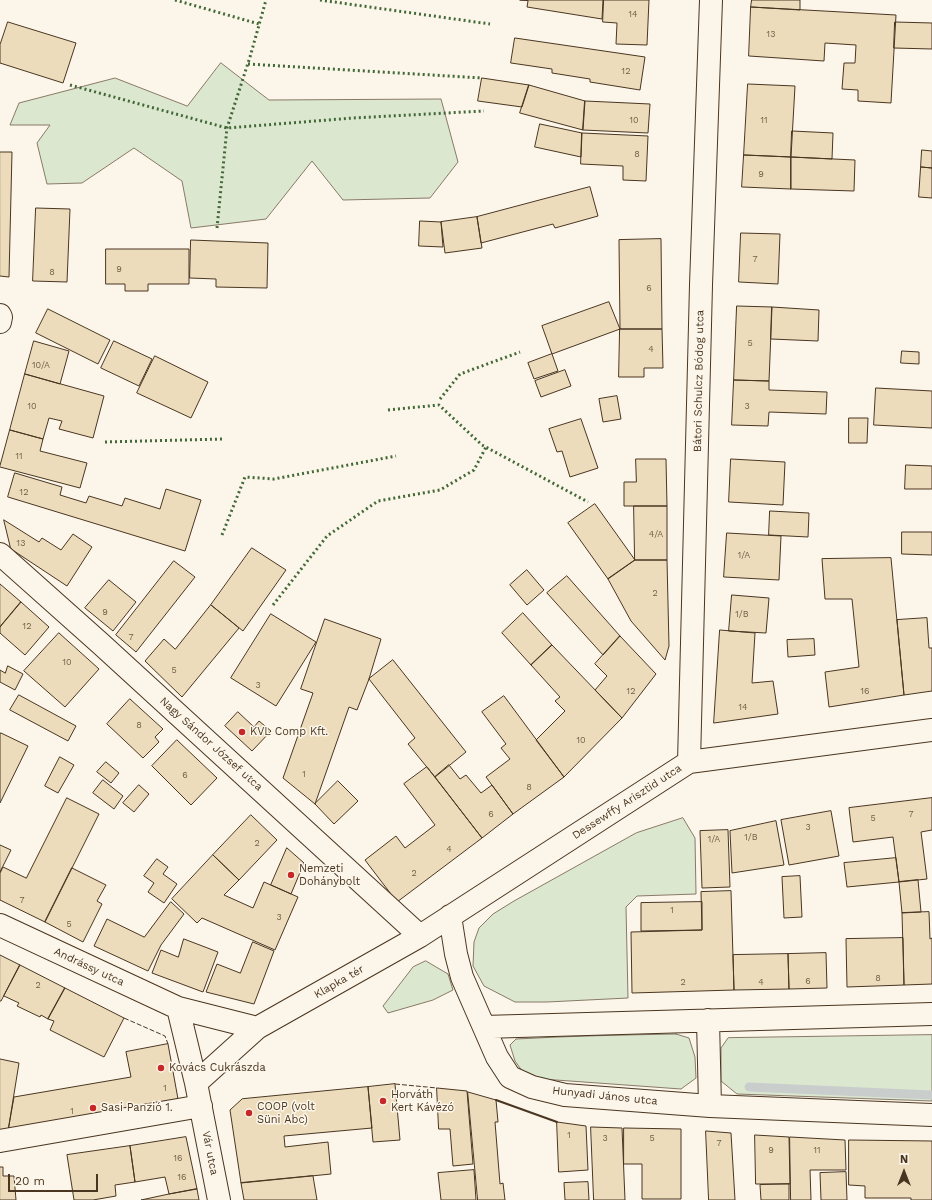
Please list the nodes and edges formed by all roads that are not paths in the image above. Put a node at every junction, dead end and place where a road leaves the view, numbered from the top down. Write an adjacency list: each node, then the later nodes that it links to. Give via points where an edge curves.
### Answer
1 (711, 0): 6 (street, Bátori Schulcz Bódog utca)
2 (0, 315): 3 (street)
3 (0, 322)
4 (0, 554): 9 (street, Nagy Sándor József utca, via 102,644)
5 (932, 730): 6 (street, Dessewffy Arisztid utca)
6 (689, 762): 7 (street, Dessewffy Arisztid utca)
7 (450, 916): 9 (street, Dessewffy Arisztid utca); 13 (street, Hunyadi János utca, via 462,978)
8 (0, 925): 10 (street, Andrássy utca)
9 (420, 936): 14 (street, Klapka tér)
10 (178, 1008): 14 (street); 15 (street)
11 (932, 1014): 12 (street)
12 (708, 1020): 13 (street); 17 (street)
13 (484, 1027): 17 (street, Hunyadi János utca, via 497,1057 510,1077 532,1087 565,1095)
14 (257, 1028): 15 (street, Klapka tér)
15 (196, 1083): 16 (street)
16 (201, 1106): 19 (street); 20 (street, Vár utca)
17 (710, 1106): 18 (street, Hunyadi János utca)
18 (932, 1115)
19 (0, 1141)
20 (220, 1200)

